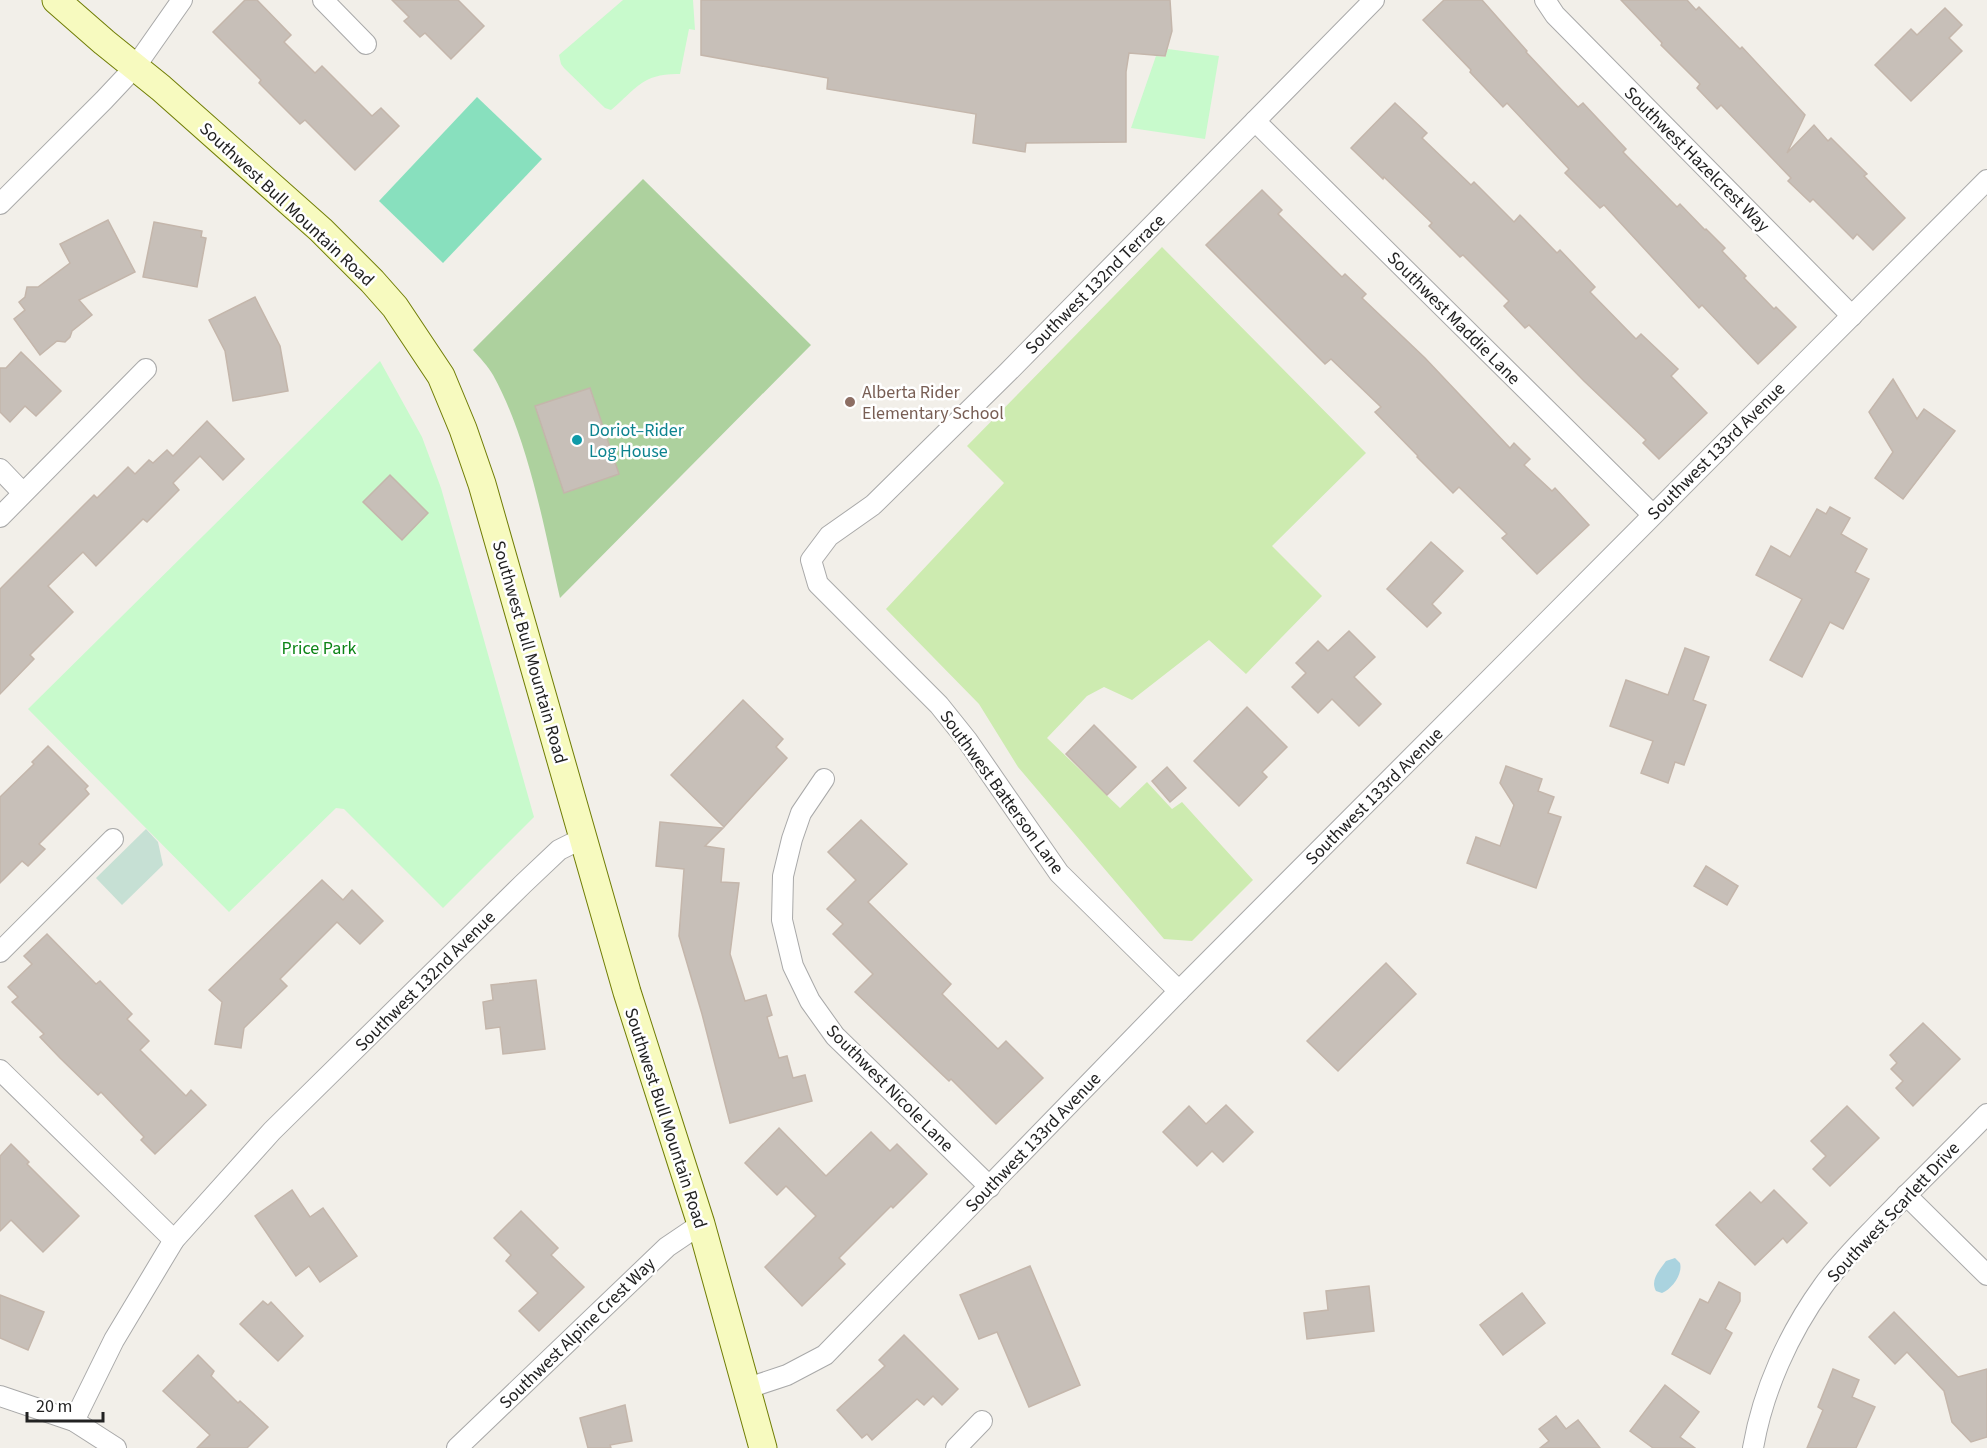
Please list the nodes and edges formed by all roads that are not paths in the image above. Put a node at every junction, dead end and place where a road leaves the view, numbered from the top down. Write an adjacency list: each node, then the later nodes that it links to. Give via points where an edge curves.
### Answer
1 (56, 0): 7 (main road, Southwest Bull Mountain Road)
2 (182, 0): 7 (street)
3 (323, 0): 6 (street)
4 (1374, 0): 8 (street, Southwest 132nd Terrace)
5 (1545, 0): 11 (street, Southwest Hazelcrest Way, via 1555,15)
6 (366, 44)
7 (135, 67): 10 (street); 20 (main road, Southwest Bull Mountain Road, via 321,230 372,281 441,376 482,484)
8 (1255, 121): 15 (street, Southwest Maddie Lane); 17 (street, Southwest 132nd Terrace, via 1016,364 873,505 829,536)
9 (1987, 180): 11 (street, Southwest 133rd Avenue)
10 (0, 204)
11 (1852, 316): 15 (street, Southwest 133rd Avenue)
12 (146, 369): 14 (street)
13 (0, 469): 14 (street)
14 (23, 493): 16 (street)
15 (1653, 514): 22 (street, Southwest 133rd Avenue)
16 (0, 517)
17 (811, 560): 22 (street, Southwest Batterson Lane, via 818,584 939,705 967,740 1059,873)
18 (824, 778): 25 (street, Southwest Nicole Lane, via 801,813 783,876 782,920 793,966 810,1001 835,1036)
19 (113, 838): 21 (street)
20 (583, 838): 27 (main road, Southwest Bull Mountain Road); 28 (street, Southwest 132nd Avenue, via 546,862 272,1131)
21 (0, 952)
22 (1179, 991): 25 (street, Southwest 133rd Avenue)
23 (0, 1070): 28 (street)
24 (1987, 1114): 26 (street, Southwest Scarlett Drive)
25 (990, 1187): 30 (street, Southwest 133rd Avenue, via 825,1355 787,1375)
26 (1906, 1195): 29 (street); 38 (street, Southwest Scarlett Drive, via 1823,1285 1804,1314 1767,1391)
27 (701, 1224): 30 (main road, Southwest Bull Mountain Road); 35 (street, Southwest Alpine Crest Way, via 667,1247)
28 (174, 1240): 32 (street, Southwest 132nd Avenue, via 114,1340)
29 (1987, 1275)
30 (747, 1388): 36 (main road, Southwest Bull Mountain Road)
31 (0, 1396): 32 (street)
32 (74, 1421): 34 (street)
33 (982, 1421): 37 (street)
34 (116, 1448)
35 (457, 1448)
36 (763, 1448)
37 (956, 1448)
38 (1753, 1448)

